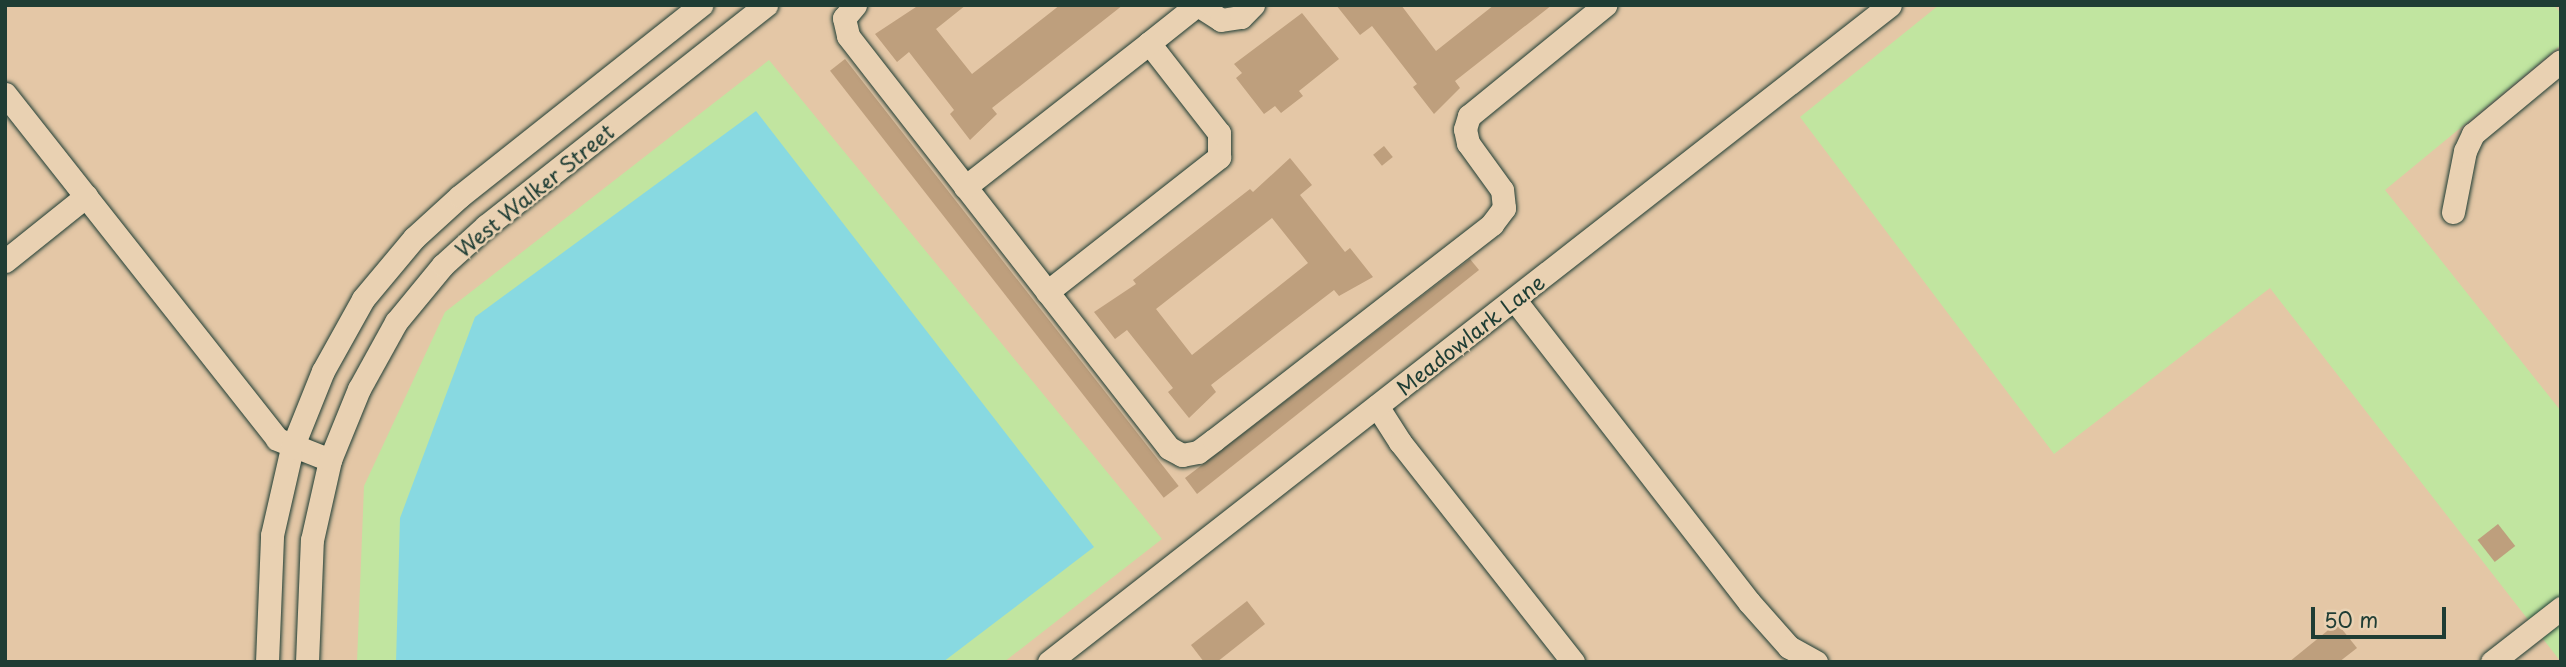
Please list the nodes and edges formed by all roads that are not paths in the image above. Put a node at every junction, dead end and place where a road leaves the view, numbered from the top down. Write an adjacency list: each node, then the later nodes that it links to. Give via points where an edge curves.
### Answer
1 (701, 5): 18 (street, West Walker Street, via 460,196 414,238 363,299 323,371)
2 (766, 5): 19 (street, West Walker Street, via 485,226 443,265 396,322 359,389)
3 (855, 5): 11 (street, via 844,18 848,36)
4 (1197, 5): 5 (street, via 1221,20 1241,17); 8 (street)
5 (1253, 5)
6 (1605, 5): 15 (street, via 1469,116 1465,129 1468,143 1502,190 1504,208 1492,224 1198,452 1182,455 1169,448)
7 (1890, 5): 16 (street, Meadowlark Lane)
8 (1149, 43): 11 (street); 15 (street, via 1219,133 1219,157)
9 (2561, 61): 13 (street, via 2473,134 2465,151)
10 (5, 94): 12 (street)
11 (965, 187): 15 (street)
12 (86, 196): 14 (street); 18 (street, via 277,439)
13 (2453, 212)
14 (5, 261)
15 (1047, 292)
16 (1514, 299): 17 (street, Meadowlark Lane); 25 (street, via 1757,611 1789,647)
17 (1377, 406): 23 (street, Meadowlark Lane); 24 (street, via 1400,442)
18 (292, 447): 19 (street); 21 (street, West Walker Street, via 272,535)
19 (330, 460): 22 (street, West Walker Street, via 312,540)
20 (2561, 608): 26 (street)
21 (267, 662)
22 (307, 662)
23 (1049, 662)
24 (1573, 662)
25 (1816, 662)
26 (2492, 662)

